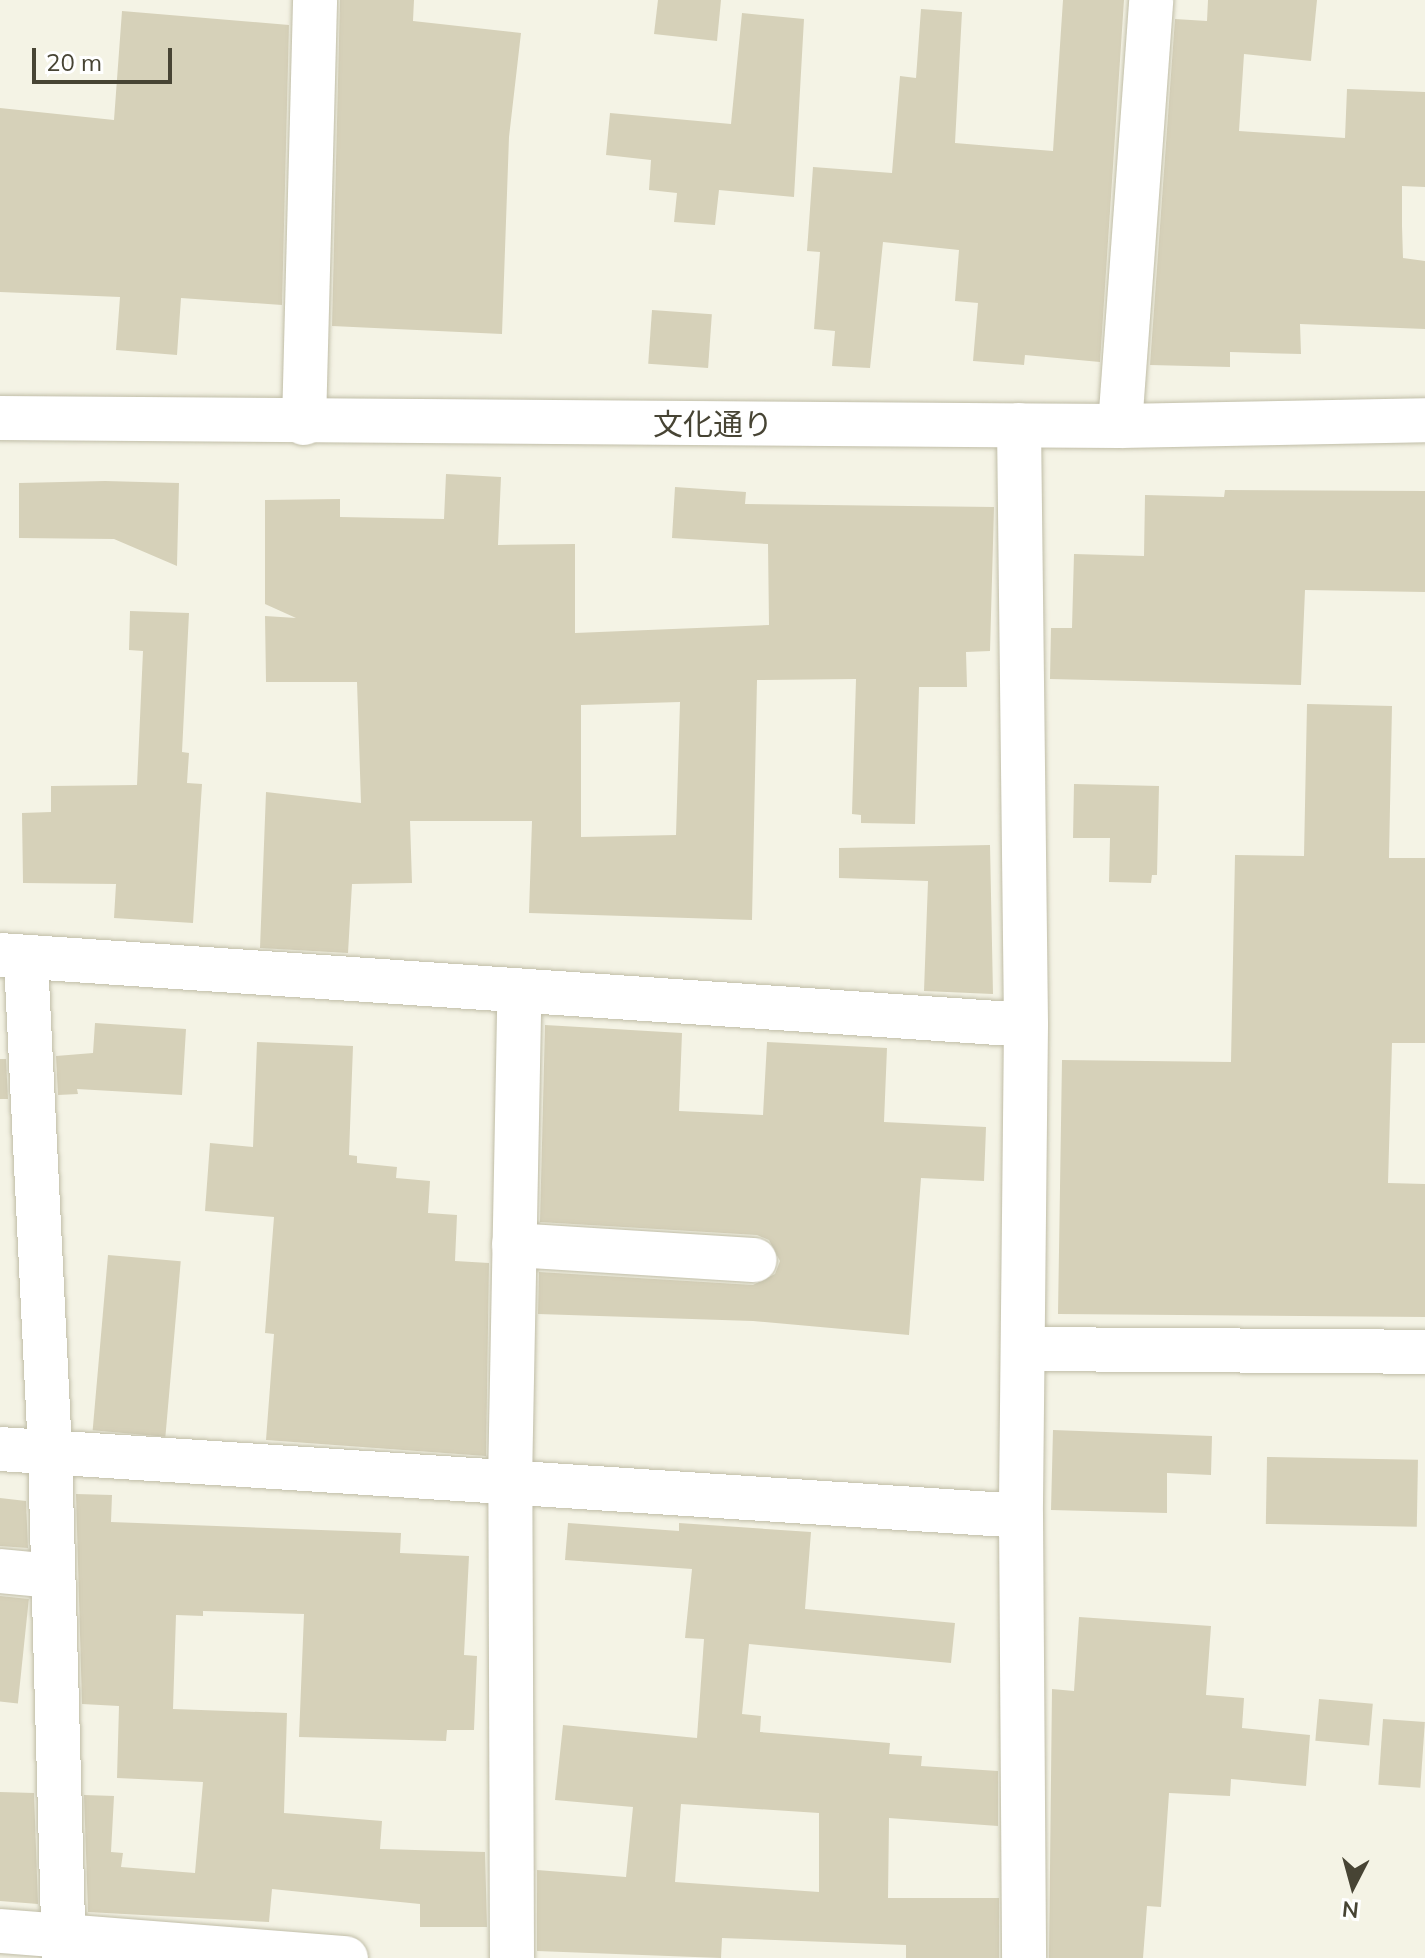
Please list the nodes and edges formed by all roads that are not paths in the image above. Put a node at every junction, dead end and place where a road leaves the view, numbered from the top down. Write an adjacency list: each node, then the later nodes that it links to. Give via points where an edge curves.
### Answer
1 (315, 0): 5 (street)
2 (1151, 0): 7 (street)
3 (0, 418): 5 (street, 文化通り)
4 (1425, 420): 7 (street, 文化通り)
5 (304, 423): 6 (street, 文化通り)
6 (1019, 425): 7 (street, 文化通り); 10 (street)
7 (1120, 426)
8 (13, 957): 9 (street); 16 (street)
9 (519, 993): 10 (street); 11 (street)
10 (1026, 1025): 13 (street)
11 (514, 1245): 12 (street); 17 (street)
12 (755, 1260)
13 (1024, 1349): 14 (street); 18 (street)
14 (1425, 1352)
15 (0, 1449): 16 (street)
16 (50, 1454): 17 (street); 20 (street)
17 (510, 1483): 18 (street); 24 (street)
18 (1021, 1516): 25 (street)
19 (0, 1571): 20 (street)
20 (53, 1576): 22 (street)
21 (0, 1931): 22 (street)
22 (64, 1947): 23 (street)
23 (346, 1958)
24 (512, 1958)
25 (1024, 1958)

